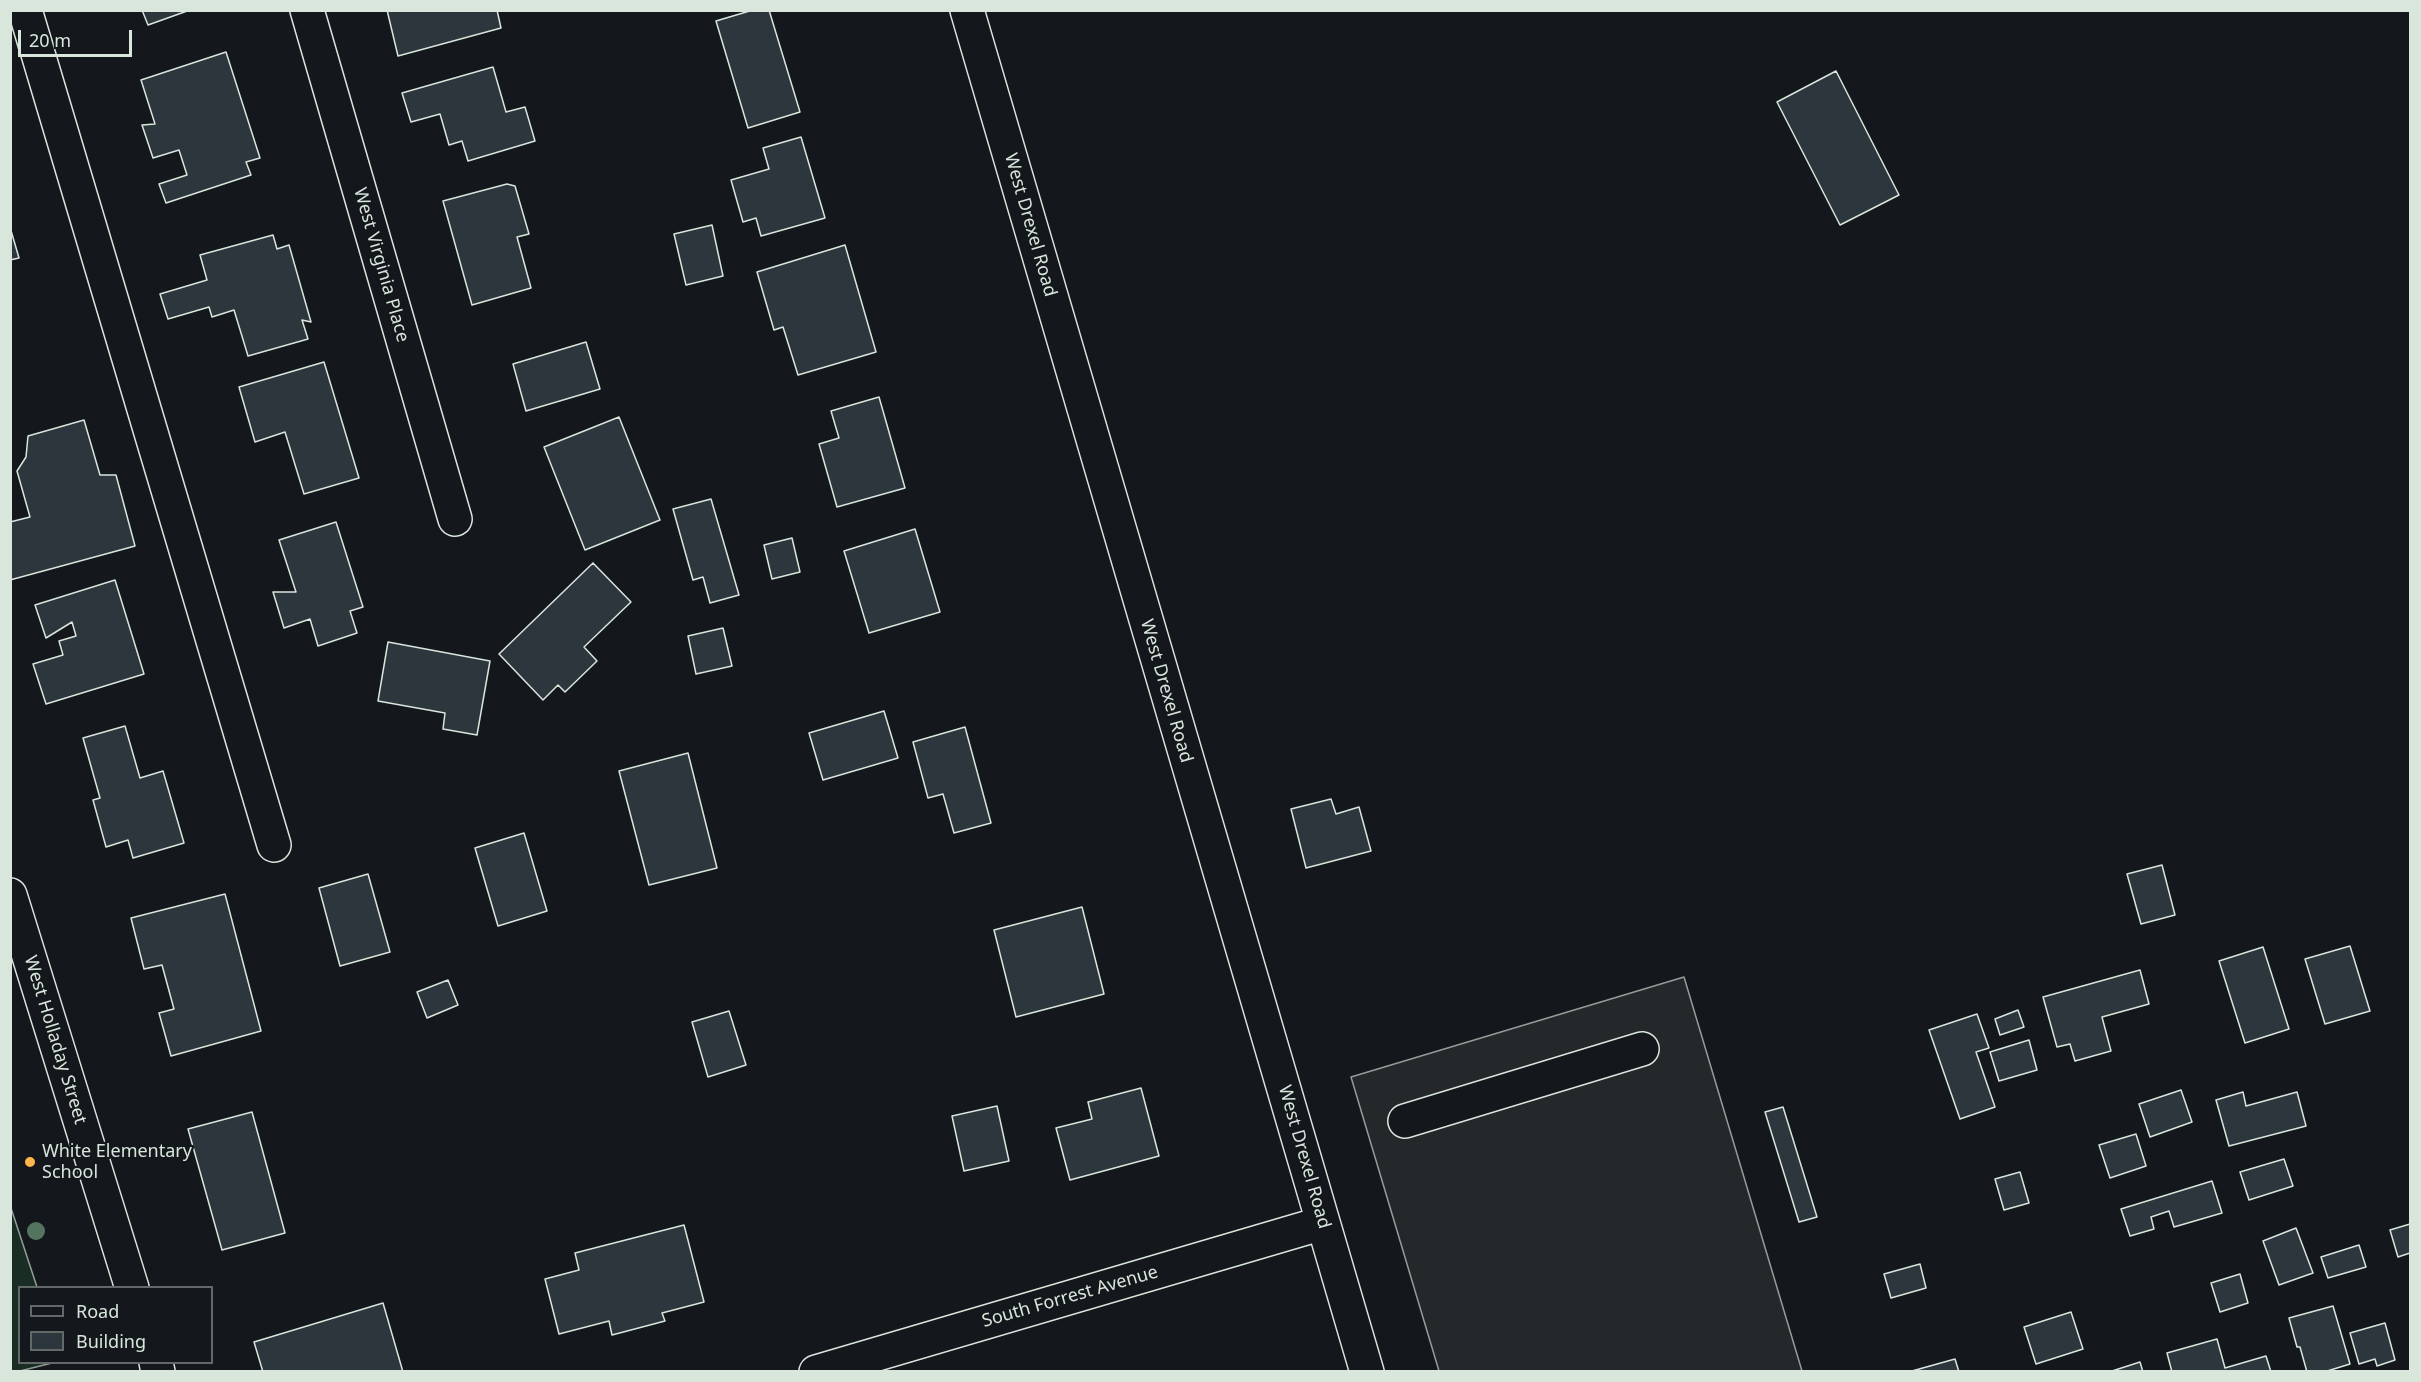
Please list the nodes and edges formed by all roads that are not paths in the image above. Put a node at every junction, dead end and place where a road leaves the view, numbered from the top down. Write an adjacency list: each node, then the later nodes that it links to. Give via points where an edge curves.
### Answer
1 (25, 10): 5 (street)
2 (308, 10): 4 (street, West Virginia Place)
3 (967, 10): 9 (street, West Drexel Road)
4 (455, 519)
5 (274, 845)
6 (10, 895): 10 (street, West Holladay Street)
7 (1642, 1050): 8 (street)
8 (1405, 1121)
9 (1323, 1222): 11 (street, South Forrest Avenue); 12 (street, West Drexel Road)
10 (132, 1286)
11 (816, 1371)
12 (1367, 1371)

